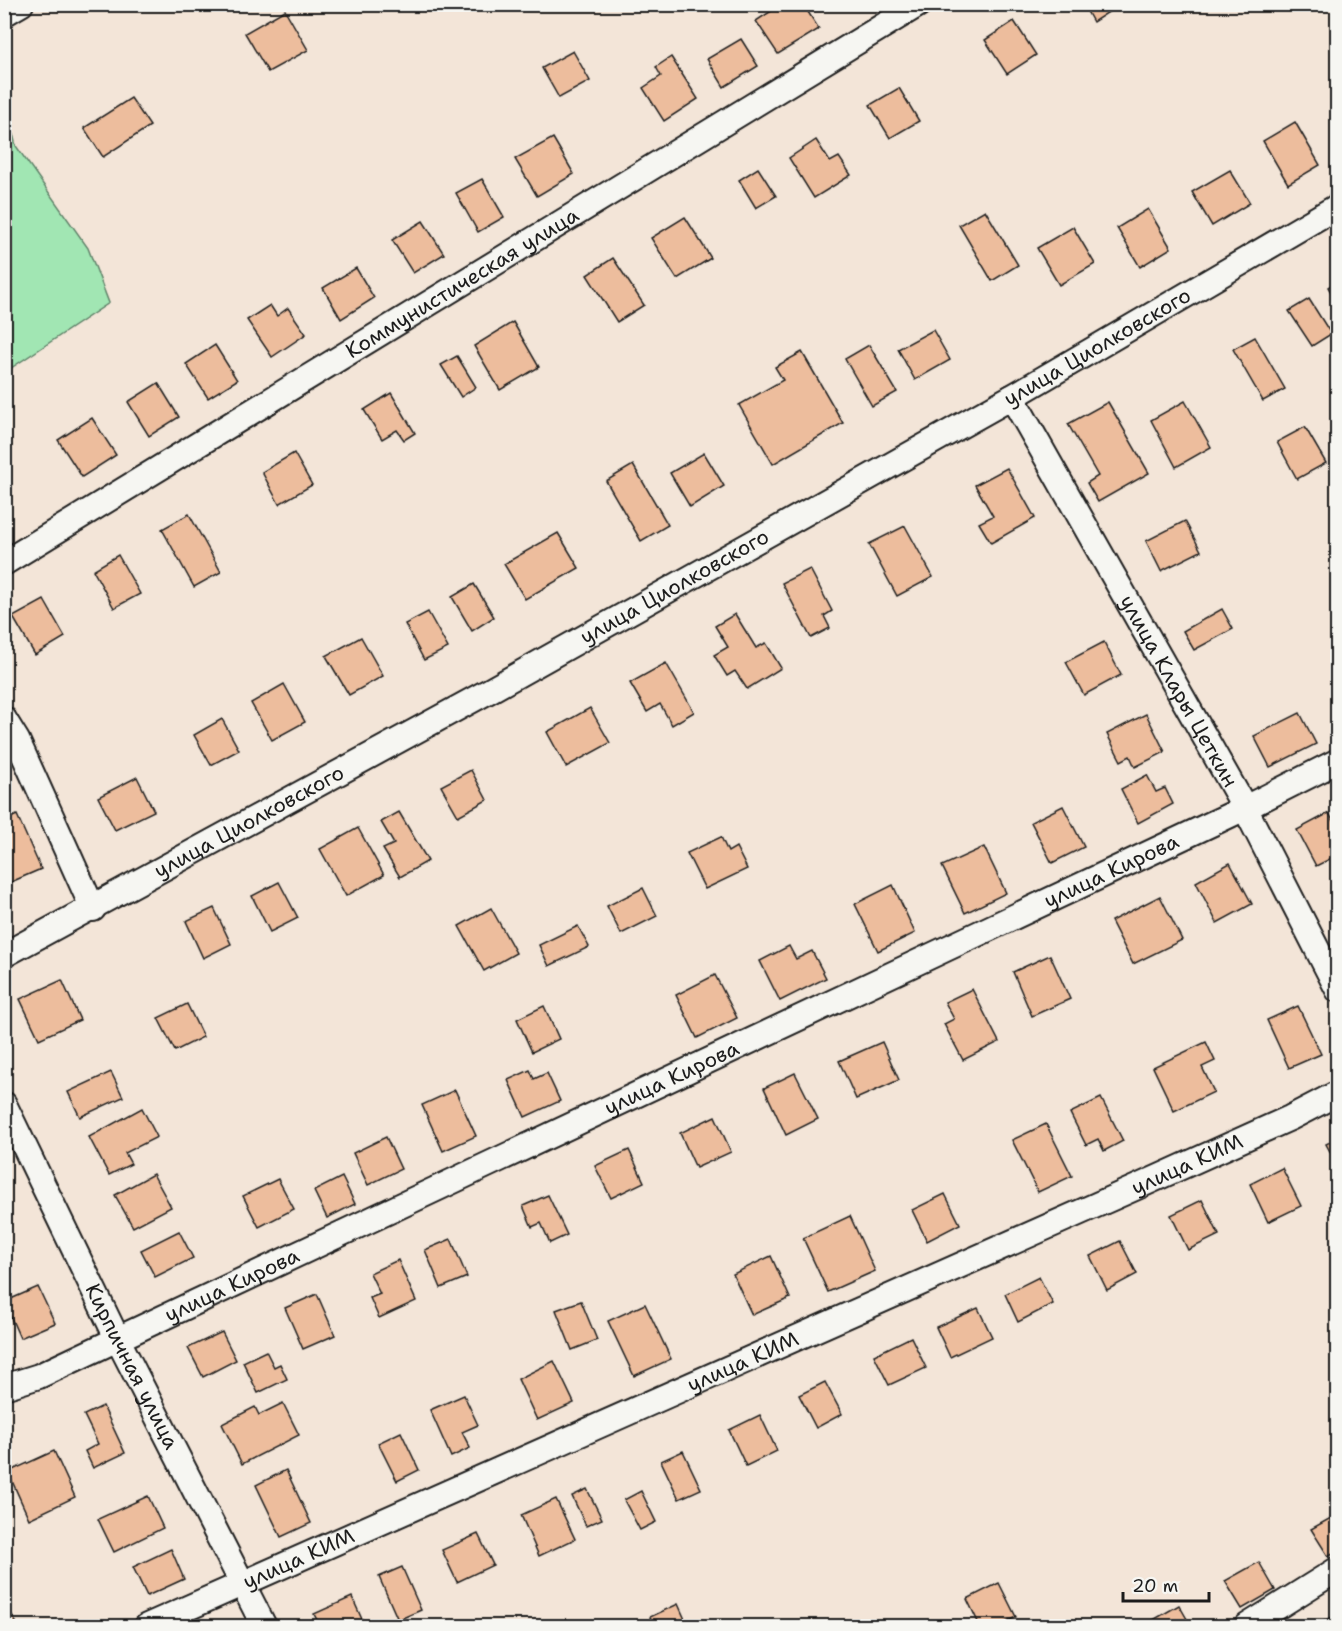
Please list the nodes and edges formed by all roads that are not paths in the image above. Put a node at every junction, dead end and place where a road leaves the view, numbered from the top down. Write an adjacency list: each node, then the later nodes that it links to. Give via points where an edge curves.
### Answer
1 (21, 4): 3 (street)
2 (919, 4): 6 (street, Коммунистическая улица)
3 (4, 14)
4 (1338, 206): 5 (street, улица Циолковского)
5 (1012, 397): 9 (street, улица Клары Цеткин); 10 (street, улица Циолковского)
6 (4, 563)
7 (4, 719): 10 (street)
8 (1338, 761): 9 (street, улица Кирова)
9 (1245, 808): 12 (street, улица Клары Цеткин); 15 (street, улица Кирова)
10 (93, 909): 11 (street, улица Циолковского)
11 (4, 955)
12 (1338, 990)
13 (1338, 1093): 18 (street, улица КИМ, via 1137,1187)
14 (4, 1104): 15 (street, Кирпичная улица)
15 (117, 1338): 16 (street, улица Кирова, via 39,1376); 18 (street, Кирпичная улица)
16 (4, 1387)
17 (1338, 1569): 21 (street)
18 (244, 1583): 19 (street, улица КИМ); 20 (street, Кирпичная улица)
19 (147, 1626)
20 (264, 1626)
21 (1247, 1626)

